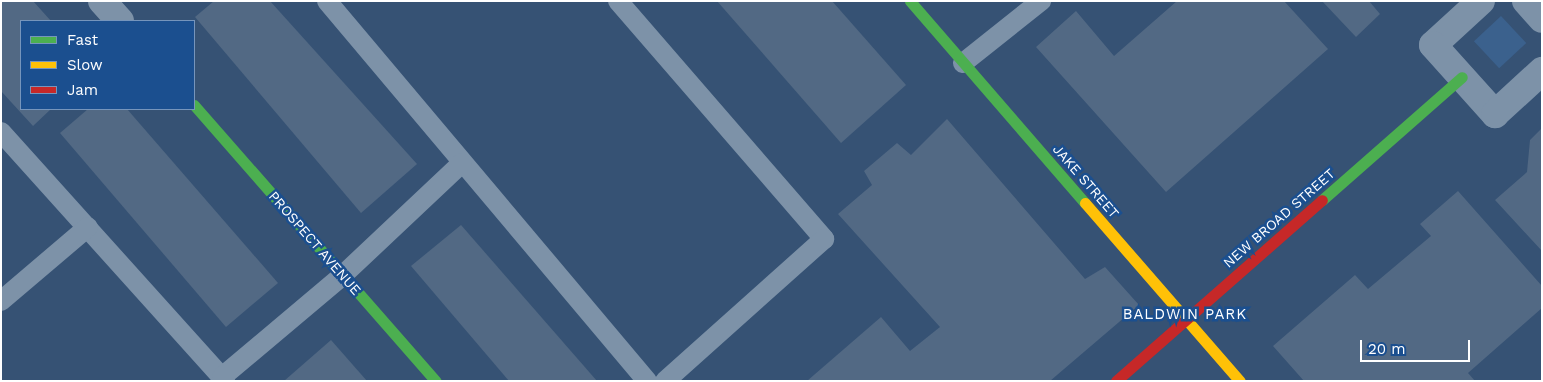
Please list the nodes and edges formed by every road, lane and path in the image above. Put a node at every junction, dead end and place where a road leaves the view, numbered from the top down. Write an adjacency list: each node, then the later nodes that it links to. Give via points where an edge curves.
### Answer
1 (102, 1): 9 (street)
2 (326, 1): 15 (lane)
3 (618, 1): 23 (lane, via 824,239)
4 (910, 1): 10 (street, JAKE STREET)
5 (1041, 1): 10 (lane)
6 (1481, 1): 12 (street, via 1433,46)
7 (1526, 1): 8 (street)
8 (1542, 19)
9 (119, 20)
10 (963, 63): 19 (street, JAKE STREET)
11 (1542, 71): 12 (street, via 1494,114)
12 (1462, 77): 19 (street, NEW BROAD STREET)
13 (195, 106): 17 (street, PROSPECT AVENUE)
14 (1, 132): 16 (lane)
15 (462, 163): 17 (lane); 22 (lane)
16 (88, 228): 18 (lane); 20 (lane)
17 (343, 275): 20 (lane); 21 (street, PROSPECT AVENUE)
18 (1, 301)
19 (1186, 320): 24 (street, NEW BROAD STREET); 25 (street, JAKE STREET)
20 (223, 379)
21 (436, 381)
22 (647, 381)
23 (665, 381)
24 (1116, 381)
25 (1240, 381)

